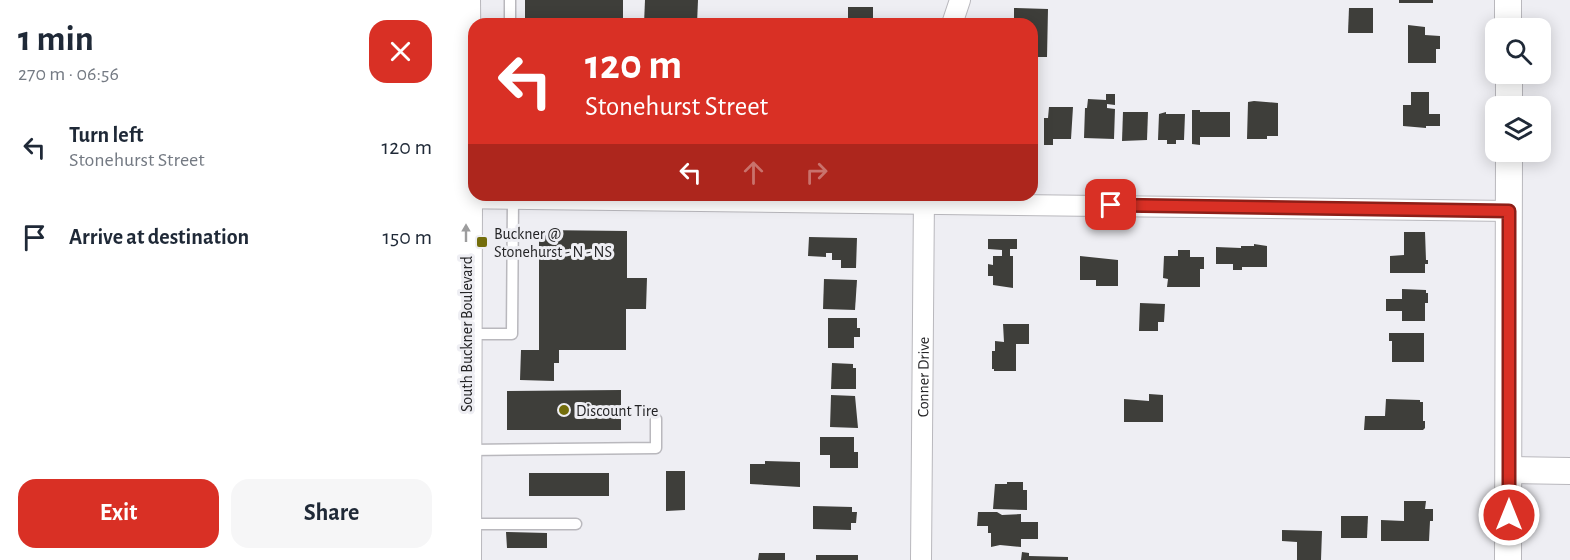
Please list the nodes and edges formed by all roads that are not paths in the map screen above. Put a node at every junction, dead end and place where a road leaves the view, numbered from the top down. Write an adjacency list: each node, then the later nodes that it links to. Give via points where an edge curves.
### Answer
1 (464, 0): 8 (main road, South Buckner Boulevard)
2 (510, 0): 5 (lane)
3 (960, 0): 6 (street)
4 (1508, 0): 7 (street)
5 (510, 18)
6 (954, 18)
7 (1508, 18)
8 (468, 87)
9 (468, 117): 11 (main road, South Buckner Boulevard)
10 (1509, 162): 15 (street)
11 (458, 197): 16 (main road, South Buckner Boulevard, one-way to 11)
12 (513, 201): 16 (lane, via 512,334)
13 (924, 201): 24 (street, Conner Drive)
14 (1022, 201): 15 (street)
15 (1509, 211): 19 (street)
16 (465, 334): 18 (main road, South Buckner Boulevard)
17 (656, 419): 18 (lane, via 656,448)
18 (465, 450): 21 (main road, South Buckner Boulevard)
19 (1509, 470): 20 (street); 25 (street)
20 (1570, 471)
21 (458, 524): 22 (lane); 23 (main road, South Buckner Boulevard)
22 (576, 524)
23 (465, 560)
24 (921, 560)
25 (1508, 560)

